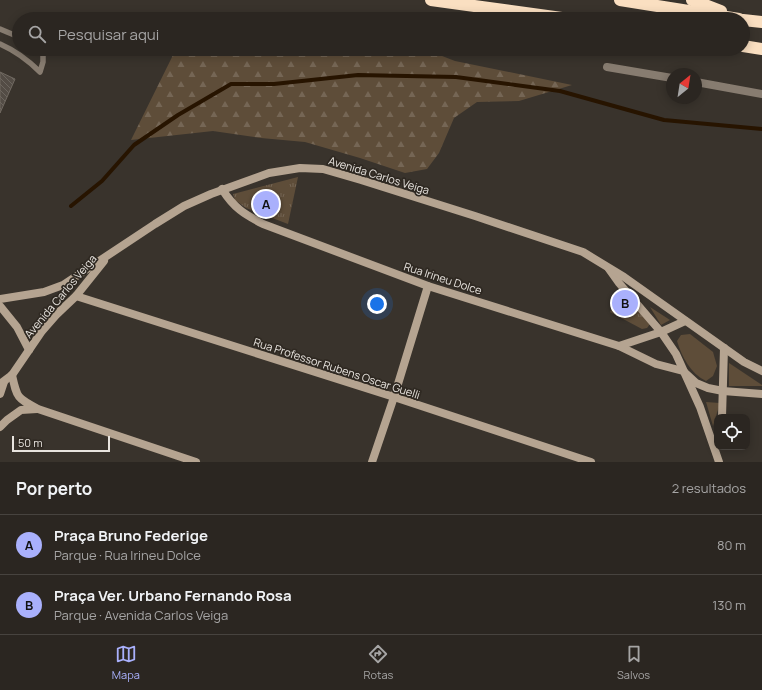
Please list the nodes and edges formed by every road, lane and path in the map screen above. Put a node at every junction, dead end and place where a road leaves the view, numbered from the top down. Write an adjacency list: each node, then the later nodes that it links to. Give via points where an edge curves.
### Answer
1 (431, 0): 4 (highway)
2 (620, 0): 5 (highway)
3 (692, 0): 6 (highway)
4 (518, 12)
5 (696, 12)
6 (723, 12)
7 (750, 20): 8 (highway)
8 (762, 22)
9 (0, 29): 10 (lane)
10 (12, 34)
11 (0, 44): 13 (lane)
12 (750, 47): 14 (highway)
13 (12, 49)
14 (762, 49)
15 (23, 56): 16 (lane, via 40,72)
16 (43, 56)
17 (607, 68): 18 (street)
18 (666, 77)
19 (702, 83): 20 (street)
20 (762, 94)
21 (222, 189): 22 (street, Avenida Carlos Veiga, via 184,206); 23 (street, Avenida Carlos Veiga, via 269,173 300,168 322,170 542,237 583,252); 24 (street, Rua Irineu Dolce, via 242,213 263,224)
22 (108, 256): 25 (street, Avenida Carlos Veiga); 26 (street, Avenida Carlos Veiga, via 63,285 44,292)
23 (606, 266): 28 (street, Avenida Carlos Veiga); 29 (street, Avenida Carlos Veiga)
24 (428, 286): 30 (street, Rua Irineu Dolce); 40 (street)
25 (76, 296): 32 (street, Avenida Carlos Veiga, via 42,331); 40 (street, Rua Professor Rubens Oscar Guelli)
26 (0, 299)
27 (0, 306): 32 (street, via 17,327)
28 (686, 321): 29 (street); 31 (street, Avenida Carlos Veiga)
29 (661, 332): 30 (street); 33 (street, Avenida Carlos Veiga, via 676,354)
30 (619, 346): 33 (street, Rua Irineu Dolce, via 656,364)
31 (724, 348): 34 (street, Avenida Carlos Veiga); 37 (street)
32 (29, 350): 35 (street, Avenida Carlos Veiga)
33 (683, 371): 37 (street, via 696,383); 44 (street, Avenida Carlos Veiga, via 700,407)
34 (762, 371)
35 (12, 375): 36 (street, Avenida Carlos Veiga); 41 (street, via 16,394)
36 (2, 383): 38 (street)
37 (724, 391): 39 (street); 42 (street)
38 (0, 394)
39 (762, 394)
40 (394, 397): 46 (street); 47 (street, Rua Professor Rubens Oscar Guelli)
41 (38, 409): 43 (street, via 21,410); 45 (street)
42 (722, 414)
43 (0, 427)
44 (719, 460)
45 (196, 462)
46 (372, 462)
47 (591, 462)

